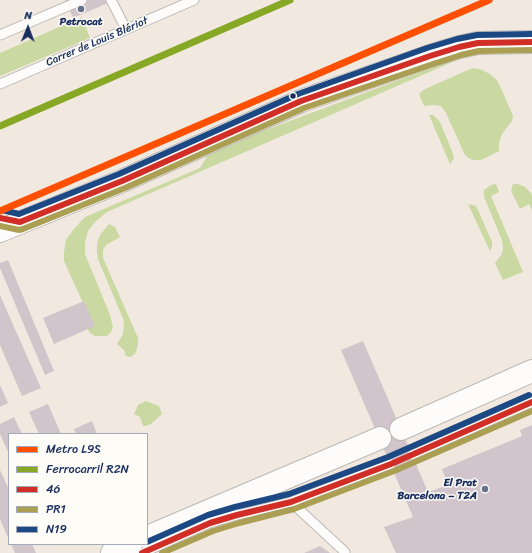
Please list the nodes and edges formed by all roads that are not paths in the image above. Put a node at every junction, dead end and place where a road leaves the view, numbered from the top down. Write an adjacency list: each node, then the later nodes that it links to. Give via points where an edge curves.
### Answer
1 (82, 0): 5 (lane)
2 (111, 0): 4 (lane)
3 (189, 1): 4 (lane, Carrer de Louis Blériot)
4 (126, 29): 7 (lane, Carrer de Louis Blériot)
5 (0, 35)
6 (532, 42): 8 (main road, via 478,43 459,47 301,101 122,181)
7 (0, 84)
8 (10, 220): 9 (main road)
9 (0, 231)
10 (532, 371): 12 (main road)
11 (532, 402): 14 (lane)
12 (401, 429)
13 (380, 438): 17 (main road)
14 (412, 455)
15 (391, 464): 16 (lane)
16 (291, 502): 19 (lane); 21 (lane, via 210,523)
17 (148, 537)
18 (129, 545): 20 (main road)
19 (345, 552)
20 (112, 553)
21 (142, 553)

